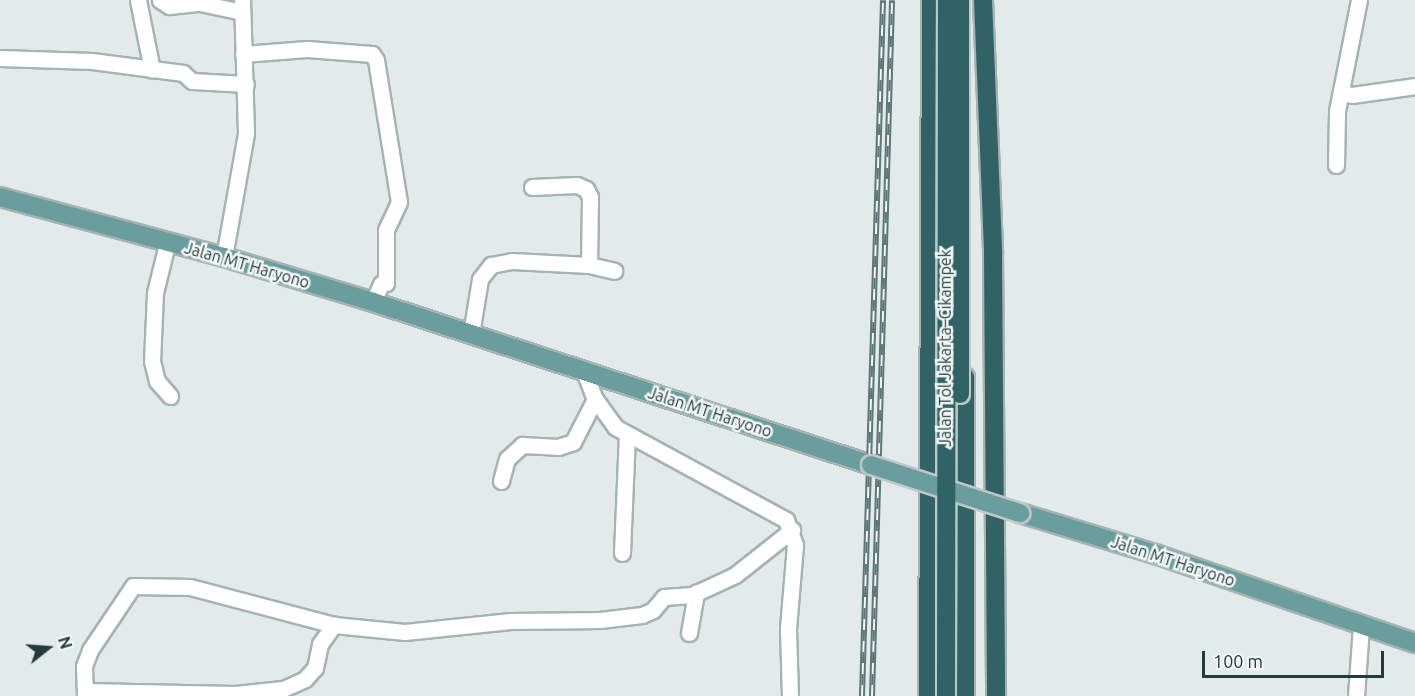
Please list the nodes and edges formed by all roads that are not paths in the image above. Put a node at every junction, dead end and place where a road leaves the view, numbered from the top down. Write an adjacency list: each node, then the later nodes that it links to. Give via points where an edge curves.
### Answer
1 (138, 0): 11 (street)
2 (160, 0): 8 (street, via 169,6)
3 (932, 0): 38 (highway, Jalan Tol Jakarta–Cikampek)
4 (947, 0): 39 (highway, bridge)
5 (961, 0): 40 (highway, bridge); 41 (highway, Jalan Tol Jakarta–Cikampek)
6 (983, 0): 42 (highway, via 993,254)
7 (1359, 0): 14 (street)
8 (242, 6): 9 (street)
9 (243, 54): 12 (street); 22 (street, via 307,49 372,54 376,60 399,202 386,230 386,283 381,284)
10 (0, 58): 11 (street, via 92,61)
11 (152, 70): 12 (street, via 183,73 192,81)
12 (246, 84): 19 (street, via 246,133)
13 (1415, 86): 14 (street)
14 (1342, 93): 15 (street, via 1337,111)
15 (1336, 165)
16 (532, 187): 20 (street, via 577,185 586,189 590,197)
17 (0, 197): 18 (main road, Jalan MT Haryono)
18 (167, 243): 19 (main road, Jalan MT Haryono); 25 (street, via 155,293 152,361 157,381)
19 (224, 257): 22 (main road, Jalan MT Haryono)
20 (589, 265): 21 (street); 23 (street, via 512,261 491,265 480,279)
21 (614, 271)
22 (373, 302): 23 (main road, Jalan MT Haryono)
23 (471, 334): 24 (main road, Jalan MT Haryono)
24 (584, 371): 26 (street); 33 (main road, Jalan MT Haryono, bridge, via 1155,554)
25 (170, 396)
26 (595, 399): 27 (street, via 605,417); 28 (street, via 573,442 567,446 516,448 507,459)
27 (627, 435): 29 (street, via 775,511); 30 (street)
28 (501, 481)
29 (792, 530): 31 (street, via 735,574); 37 (street, via 795,545 788,629)
30 (622, 553)
31 (696, 593): 32 (street, via 664,597 649,613 600,620 510,621 405,632); 34 (street)
32 (334, 625): 36 (street, via 320,644 315,668 304,679 283,689 235,694); 36 (street, via 190,587 133,586 90,650 84,666)
33 (1361, 626): 35 (main road, Jalan MT Haryono); 43 (street)
34 (688, 633)
35 (1415, 644)
36 (85, 694)
37 (790, 696)
38 (928, 696)
39 (946, 696)
40 (958, 696)
41 (965, 696)
42 (996, 696)
43 (1356, 696)

